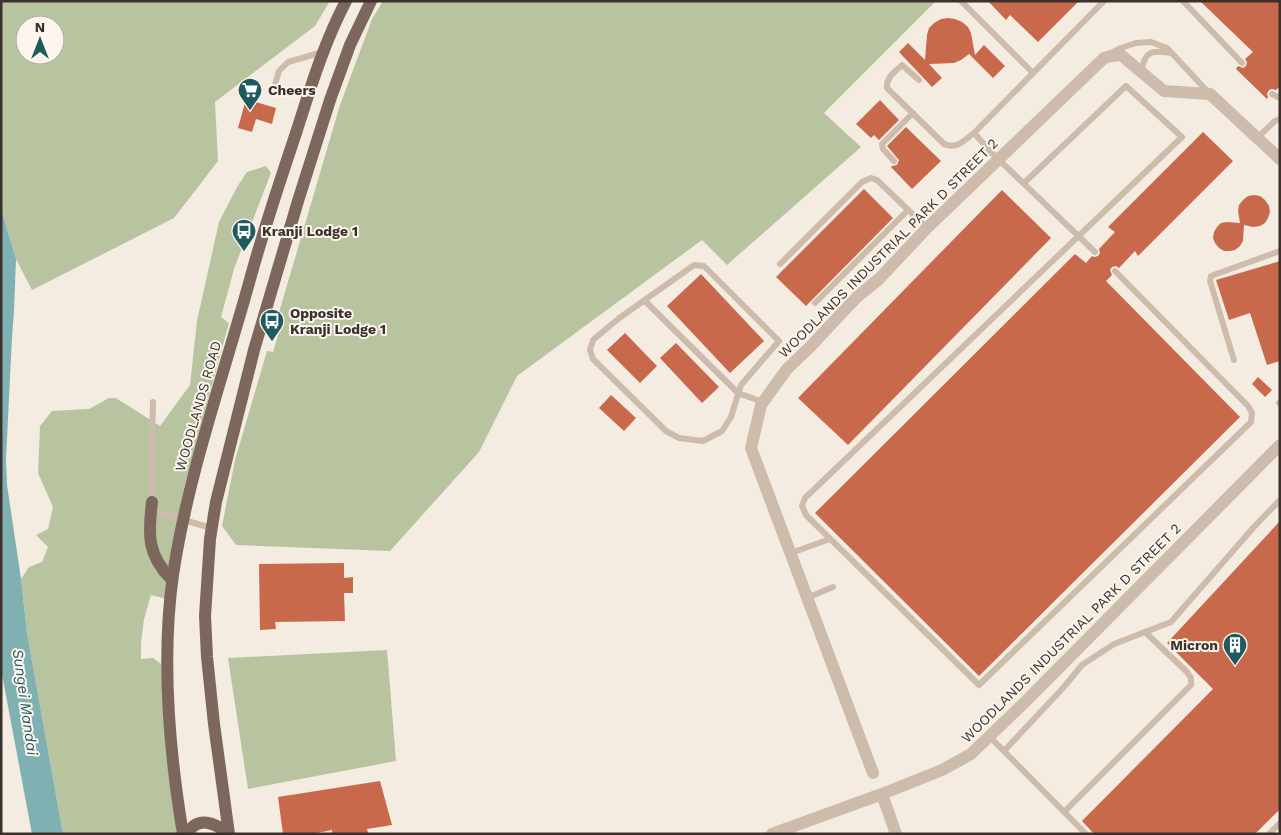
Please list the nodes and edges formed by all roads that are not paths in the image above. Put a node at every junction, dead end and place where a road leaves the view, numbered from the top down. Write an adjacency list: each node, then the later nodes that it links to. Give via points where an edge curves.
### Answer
1 (346, 1): 6 (main road, WOODLANDS ROAD)
2 (371, 1): 42 (main road, via 350,45 298,201 254,350)
3 (961, 1): 11 (lane)
4 (1104, 1): 11 (lane)
5 (1184, 1): 9 (lane)
6 (323, 52): 13 (lane, via 288,62 279,71); 41 (main road, WOODLANDS ROAD, via 255,259)
7 (1172, 53): 8 (lane, via 1152,42 1136,43); 10 (lane, via 1155,51 1147,55); 14 (lane)
8 (1104, 58): 10 (street, via 1121,55); 21 (street, WOODLANDS INDUSTRIAL PARK D STREET 2)
9 (1242, 63)
10 (1141, 72): 14 (street, via 1164,91)
11 (1033, 73): 19 (lane)
12 (918, 80): 17 (lane, via 902,65 887,83 888,88)
13 (274, 91)
14 (1210, 94): 20 (street)
15 (1272, 94): 16 (lane)
16 (1280, 98)
17 (913, 113): 19 (lane, via 948,146 960,144); 23 (lane, via 882,144)
18 (1280, 119): 20 (lane)
19 (974, 133): 21 (lane)
20 (1257, 138): 22 (street)
21 (1000, 159): 24 (lane); 26 (street, WOODLANDS INDUSTRIAL PARK D STREET 2)
22 (1280, 159)
23 (894, 161)
24 (1024, 183): 27 (lane); 27 (lane, via 1126,86 1182,137)
25 (908, 210): 26 (lane); 30 (lane, via 877,180 870,178 862,182); 33 (lane)
26 (927, 228): 37 (street, WOODLANDS INDUSTRIAL PARK D STREET 2, via 787,369)
27 (1079, 236): 29 (lane); 43 (lane, via 805,498 802,506 806,515)
28 (1280, 251): 34 (lane, via 1211,276)
29 (1095, 252)
30 (780, 264)
31 (1115, 271): 43 (lane, via 1248,406 1252,412 1251,422 979,685)
32 (645, 300): 35 (lane); 35 (lane, via 694,265 704,266 779,341 741,385); 35 (lane, via 592,340 590,350 593,359 666,431 679,438 703,441 722,431 731,417)
33 (815, 303)
34 (1234, 360)
35 (738, 393): 37 (lane)
36 (153, 402): 40 (lane)
37 (763, 402): 44 (street, WOODLANDS INDUSTRIAL PARK D STREET 2, via 751,448)
38 (1280, 445): 49 (street, WOODLANDS INDUSTRIAL PARK D STREET 2)
39 (1280, 500): 48 (lane, via 1171,622)
40 (152, 502): 41 (lane, via 158,512); 45 (main road, via 151,546 154,556)
41 (183, 519): 42 (lane); 45 (main road, WOODLANDS ROAD)
42 (211, 528): 57 (main road, via 205,616 207,658)
43 (830, 539): 44 (lane)
44 (791, 554): 47 (street, WOODLANDS INDUSTRIAL PARK D STREET 2)
45 (172, 580): 55 (main road, WOODLANDS ROAD, via 168,623 170,728)
46 (833, 587): 47 (lane)
47 (807, 598): 51 (street, WOODLANDS INDUSTRIAL PARK D STREET 2)
48 (1146, 632): 50 (lane, via 1114,644 1082,666); 53 (lane, via 1187,672 1191,685)
49 (990, 737): 50 (lane); 52 (street, WOODLANDS INDUSTRIAL PARK D STREET 2, via 970,754 942,770)
50 (1004, 751): 53 (lane)
51 (873, 773)
52 (882, 794): 58 (street, WOODLANDS INDUSTRIAL PARK D STREET 2); 59 (street)
53 (1064, 812): 60 (lane)
54 (1280, 823): 61 (lane)
55 (182, 834)
56 (187, 834): 57 (main road, via 191,827 205,823 216,824)
57 (229, 834)
58 (772, 834)
59 (896, 834)
60 (1086, 834)
61 (1269, 834)

